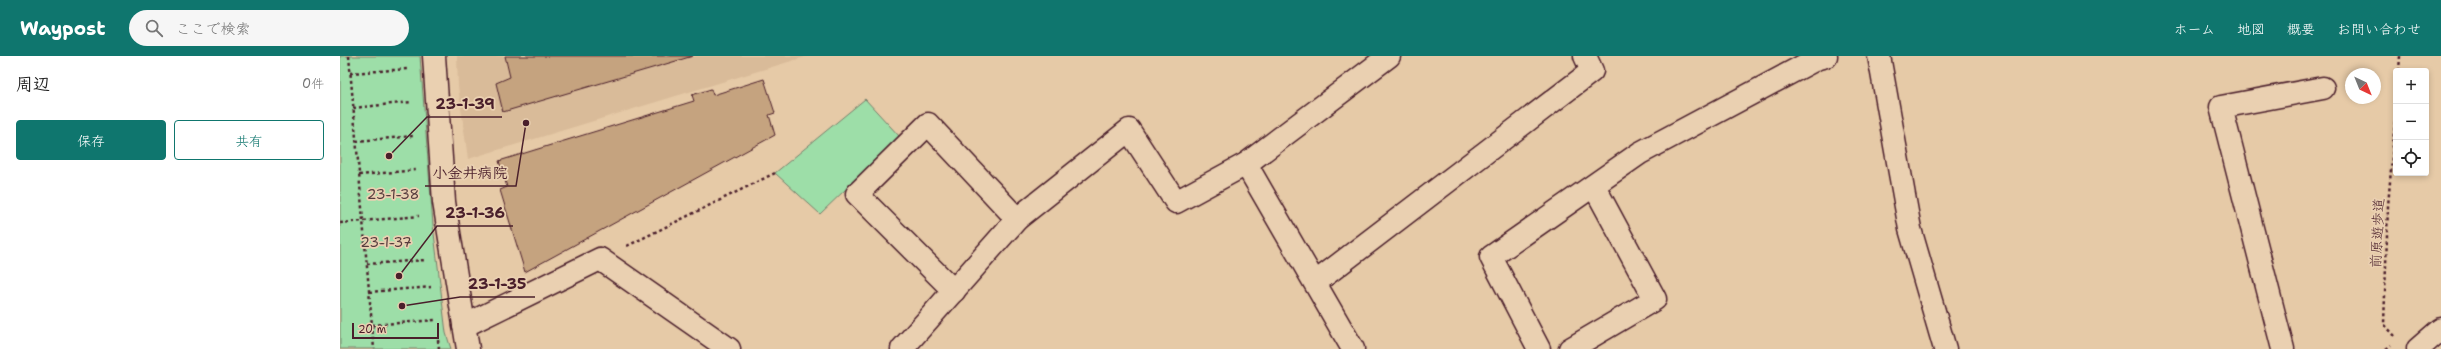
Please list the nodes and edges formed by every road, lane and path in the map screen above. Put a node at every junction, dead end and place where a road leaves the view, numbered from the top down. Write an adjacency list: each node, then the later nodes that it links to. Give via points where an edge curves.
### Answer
1 (349, 56): 10 (path)
2 (434, 56): 35 (street, via 444,202)
3 (1389, 56): 17 (street)
4 (1585, 56): 29 (street, via 1592,70)
5 (1826, 56): 21 (street, via 1640,152)
6 (1879, 56): 38 (street, via 1910,229)
7 (2400, 56): 9 (path)
8 (415, 68): 10 (path)
9 (2399, 68)
10 (350, 73): 13 (path)
11 (2323, 88): 46 (street, via 2221,107)
12 (417, 101): 13 (path)
13 (353, 108): 16 (path)
14 (420, 136): 16 (path)
15 (2393, 140): 37 (path, 前原遊歩道, via 2388,206 2384,324)
16 (356, 141): 20 (path)
17 (1246, 164): 23 (street, via 1176,202 1129,130); 29 (street)
18 (423, 169): 20 (path)
19 (775, 173): 27 (path)
20 (359, 176): 24 (path)
21 (1594, 186): 44 (street, via 1491,257); 45 (street, via 1655,298)
22 (427, 215): 24 (path)
23 (1017, 219): 31 (street); 31 (street, via 928,124 857,194)
24 (363, 221): 25 (path); 28 (path)
25 (340, 223)
26 (431, 259): 28 (path)
27 (600, 259): 35 (street); 41 (street)
28 (367, 264): 32 (path)
29 (1316, 282): 43 (street)
30 (433, 286): 32 (path)
31 (954, 291): 42 (street)
32 (369, 292): 34 (path)
33 (436, 320): 34 (path)
34 (372, 325): 39 (path)
35 (464, 326): 40 (street)
36 (2441, 329): 47 (street)
37 (2398, 339)
38 (1941, 347)
39 (374, 349)
40 (468, 349)
41 (729, 349)
42 (902, 349)
43 (1353, 349)
44 (1539, 349)
45 (1570, 349)
46 (2282, 349)
47 (2418, 349)

